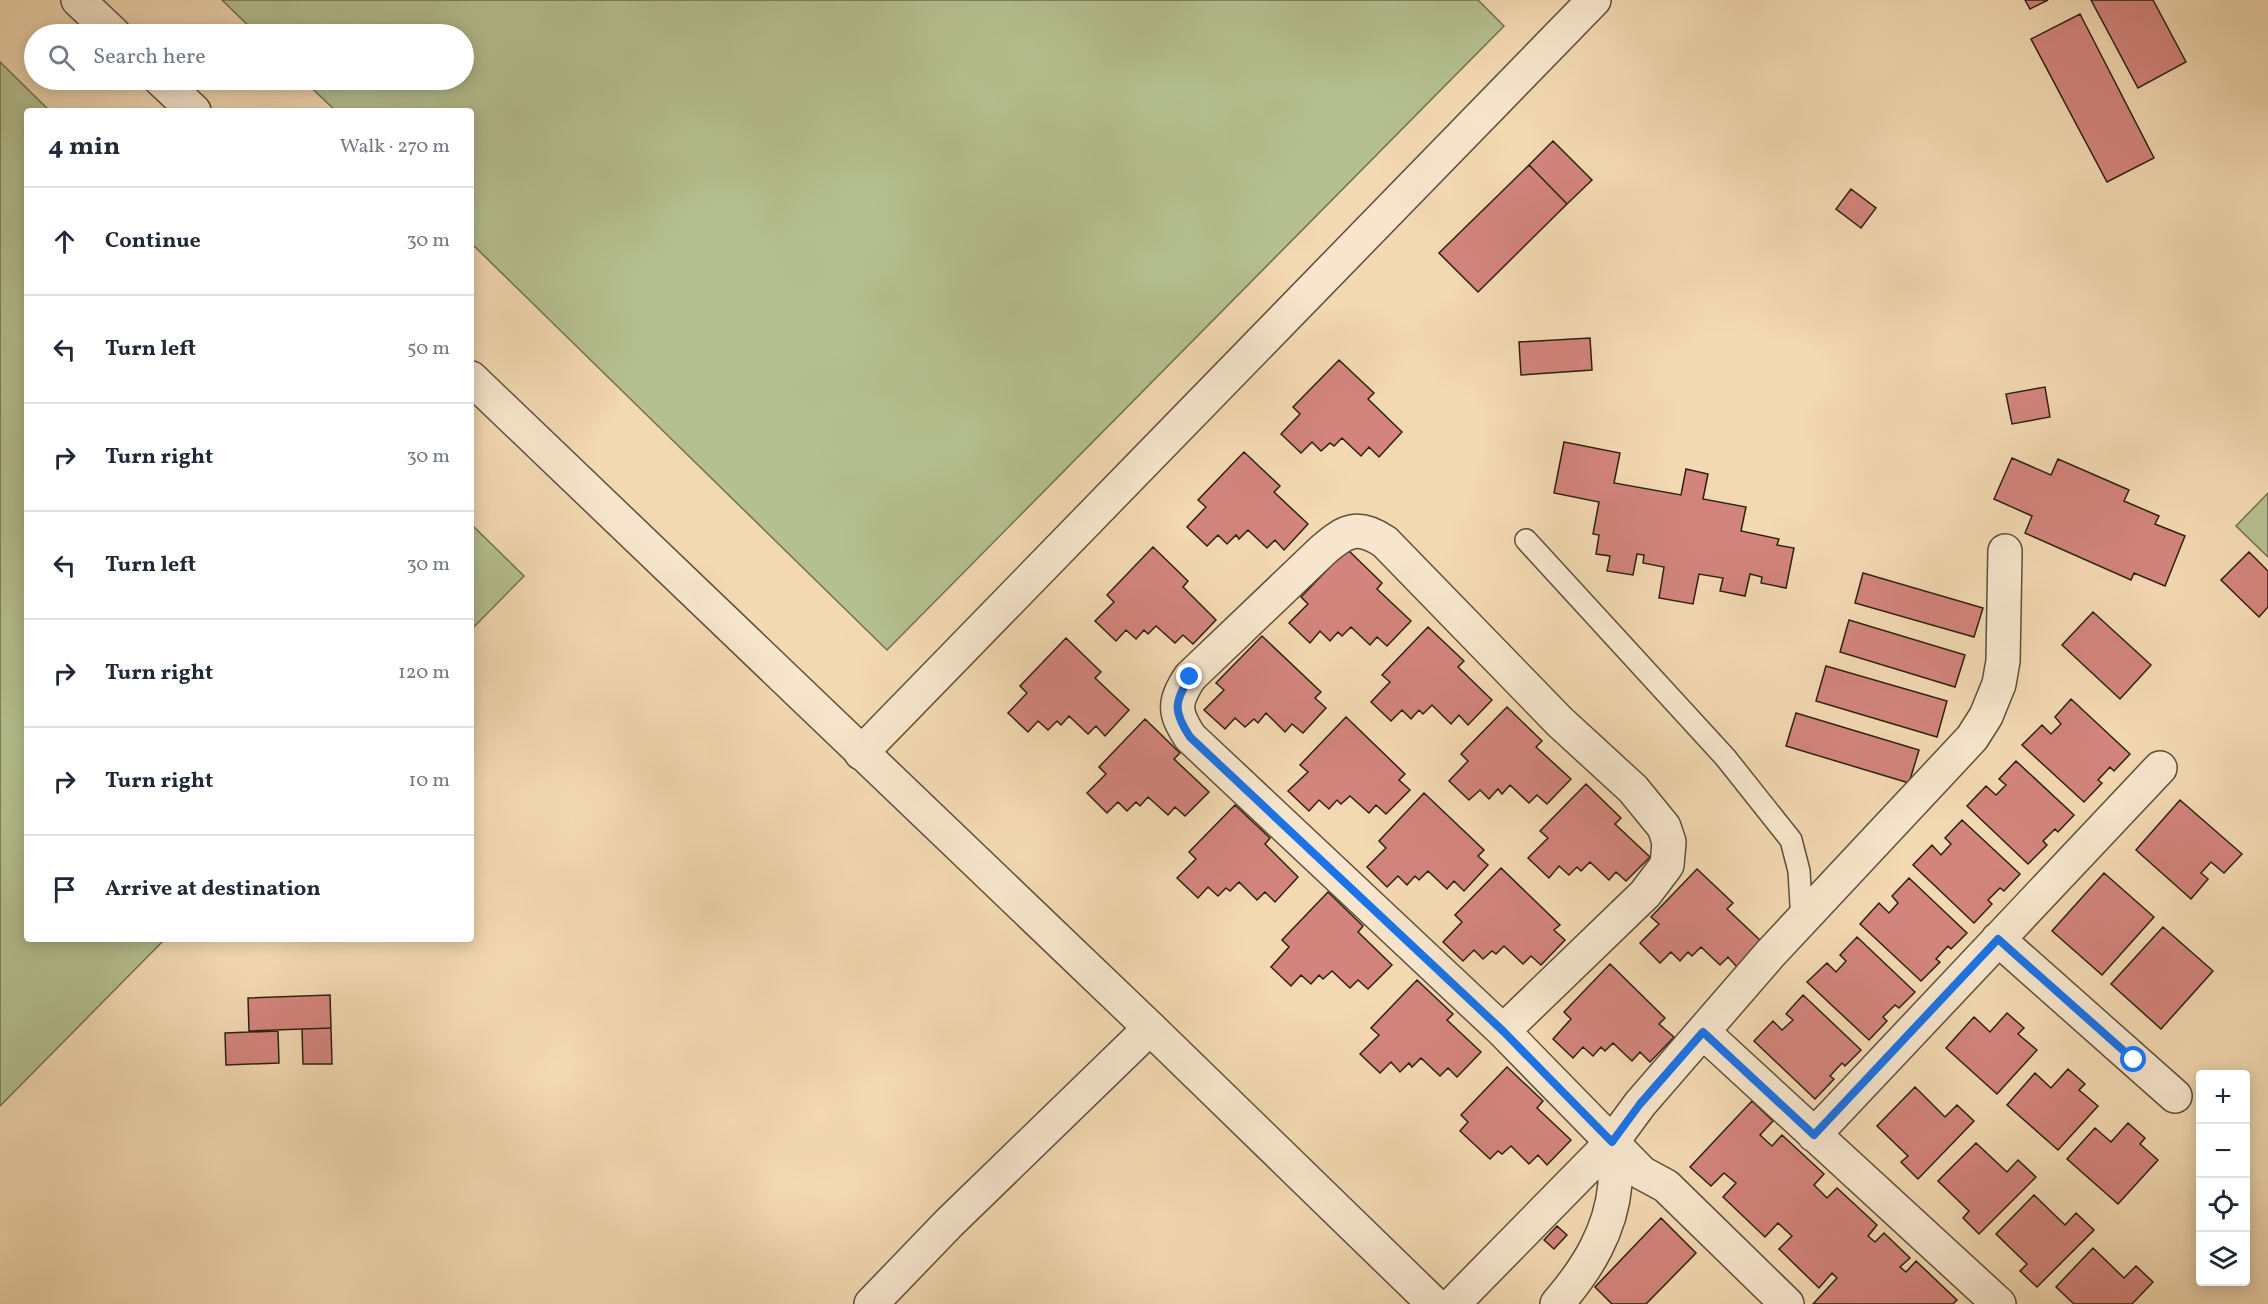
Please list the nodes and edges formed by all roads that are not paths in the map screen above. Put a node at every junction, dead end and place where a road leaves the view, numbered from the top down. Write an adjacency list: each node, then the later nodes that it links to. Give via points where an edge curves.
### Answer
1 (78, 0): 3 (street)
2 (1594, 0): 9 (street)
3 (103, 24)
4 (172, 90): 5 (street)
5 (191, 108)
6 (474, 381): 9 (street)
7 (1526, 540): 11 (lane, via 1725,757 1791,840 1799,871)
8 (2005, 551): 11 (street, via 2003,661 1986,716 1972,738)
9 (861, 753): 13 (street)
10 (2160, 768): 12 (street)
11 (1802, 922): 15 (street)
12 (1998, 939): 16 (street); 17 (street)
13 (1150, 1028): 19 (street); 20 (street)
14 (1503, 1031): 14 (street, via 1645,894 1667,864 1669,842 1664,827 1633,789 1560,722 1384,542 1371,533 1356,530 1331,543 1190,677 1179,694 1181,724 1190,737); 18 (street)
15 (1703, 1032): 17 (street); 18 (street)
16 (2175, 1096)
17 (1814, 1135): 24 (street)
18 (1612, 1142): 21 (street); 22 (street, via 1615,1182 1609,1220 1594,1255); 23 (street, via 1642,1173 1666,1186)
19 (871, 1304)
20 (1434, 1304)
21 (1453, 1304)
22 (1557, 1304)
23 (1787, 1304)
24 (1999, 1304)

